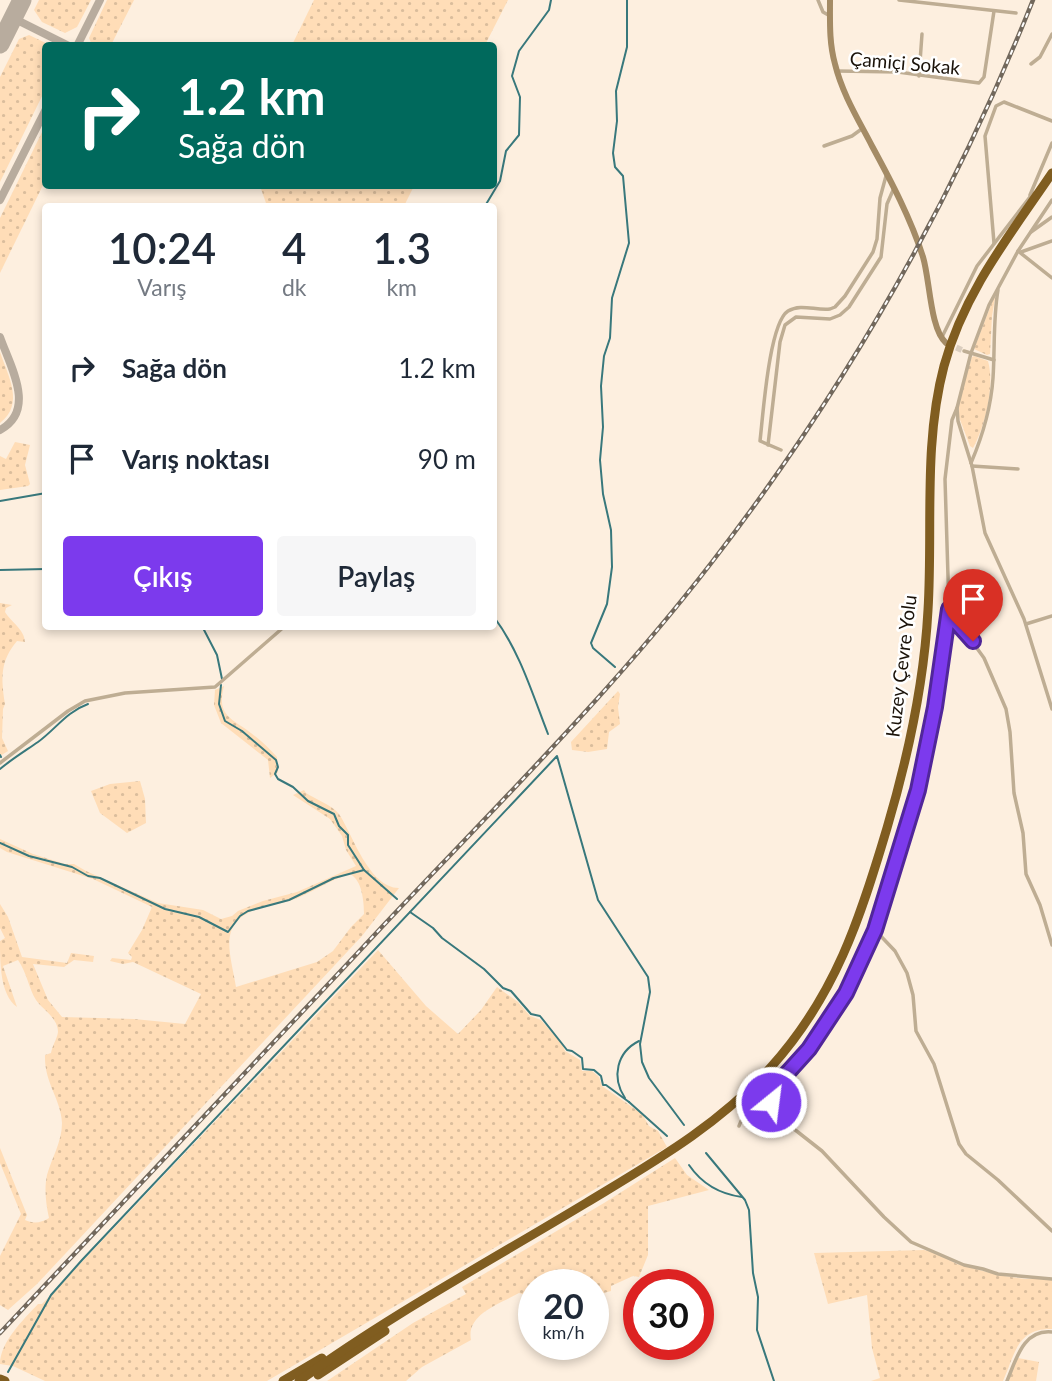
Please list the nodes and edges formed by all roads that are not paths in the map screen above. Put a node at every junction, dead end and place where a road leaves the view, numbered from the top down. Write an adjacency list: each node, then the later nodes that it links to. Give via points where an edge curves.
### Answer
1 (818, 0): 9 (street)
2 (830, 0): 9 (street)
3 (899, 0): 5 (street)
4 (971, 0): 6 (street)
5 (916, 1): 6 (street)
6 (970, 9): 7 (street)
7 (994, 11): 8 (street); 14 (street, Çamiçi Sokak, via 982,81)
8 (1016, 13)
9 (830, 16): 13 (street)
10 (922, 34): 14 (street)
11 (1052, 34): 12 (street)
12 (1031, 64)
13 (837, 71): 14 (street, Çamiçi Sokak); 16 (street)
14 (919, 76)
15 (1052, 121): 29 (street, via 1004,102 996,106 985,136)
16 (863, 128): 18 (street); 20 (street)
17 (1052, 143): 24 (street)
18 (824, 146)
19 (1052, 166): 24 (street)
20 (887, 173): 23 (street); 38 (street, via 874,247 845,296 828,310 791,309 778,324 768,365 760,441)
21 (1052, 173): 55 (highway, Kuzey Çevre Yolu, via 978,282 956,327 943,370 933,430 928,611 918,699 905,762 856,928 830,985 792,1042)
22 (1052, 181): 55 (highway, Kuzey Çevre Yolu, via 982,284 948,372 939,421 933,612 923,701 910,763 861,930 825,1003 796,1045 762,1083)
23 (894, 188): 33 (street, via 922,256); 38 (street, via 887,204 881,257 847,310 830,319 796,317 785,326)
24 (1029, 198): 29 (street)
25 (1052, 200): 27 (street)
26 (1052, 217): 27 (street)
27 (1031, 232): 30 (street)
28 (1052, 241): 30 (street)
29 (994, 243): 33 (street, via 977,266)
30 (1019, 252): 31 (street); 32 (street)
31 (1052, 278)
32 (1000, 281): 35 (street); 36 (street)
33 (943, 341)
34 (964, 351): 35 (street)
35 (971, 353): 36 (street); 37 (street)
36 (994, 360): 40 (street, via 988,418)
37 (957, 408): 40 (street); 42 (street, via 945,479)
38 (768, 444): 39 (street)
39 (780, 450)
40 (972, 464): 41 (street); 45 (street, via 988,541)
41 (1018, 469)
42 (949, 609): 51 (street, via 918,790); 52 (street, via 984,658 1006,709 1026,874)
43 (1052, 610): 44 (street)
44 (1050, 616): 45 (street)
45 (1026, 624): 48 (street)
46 (280, 630): 50 (street, via 215,687 125,693 85,701)
47 (1052, 679): 48 (street)
48 (1044, 680): 49 (street)
49 (1052, 709)
50 (0, 762)
51 (875, 930): 53 (street, via 844,996 809,1049 772,1090); 56 (street, via 895,951 907,973 916,1031 937,1070 959,1144)
52 (1052, 945)
53 (773, 1111): 54 (street, via 758,1107); 58 (street, via 822,1150 911,1242 998,1275)
54 (739, 1126)
55 (704, 1133): 57 (highway)
56 (1052, 1231)
57 (533, 1237): 59 (highway); 61 (highway)
58 (1052, 1279)
59 (421, 1301): 64 (highway); 65 (highway)
60 (1052, 1332): 68 (street, via 1038,1332 1026,1342)
61 (354, 1351): 66 (highway); 67 (highway)
62 (0, 1379): 63 (highway)
63 (5, 1381)
64 (284, 1381)
65 (299, 1381)
66 (308, 1381)
67 (318, 1381)
68 (1006, 1381)

